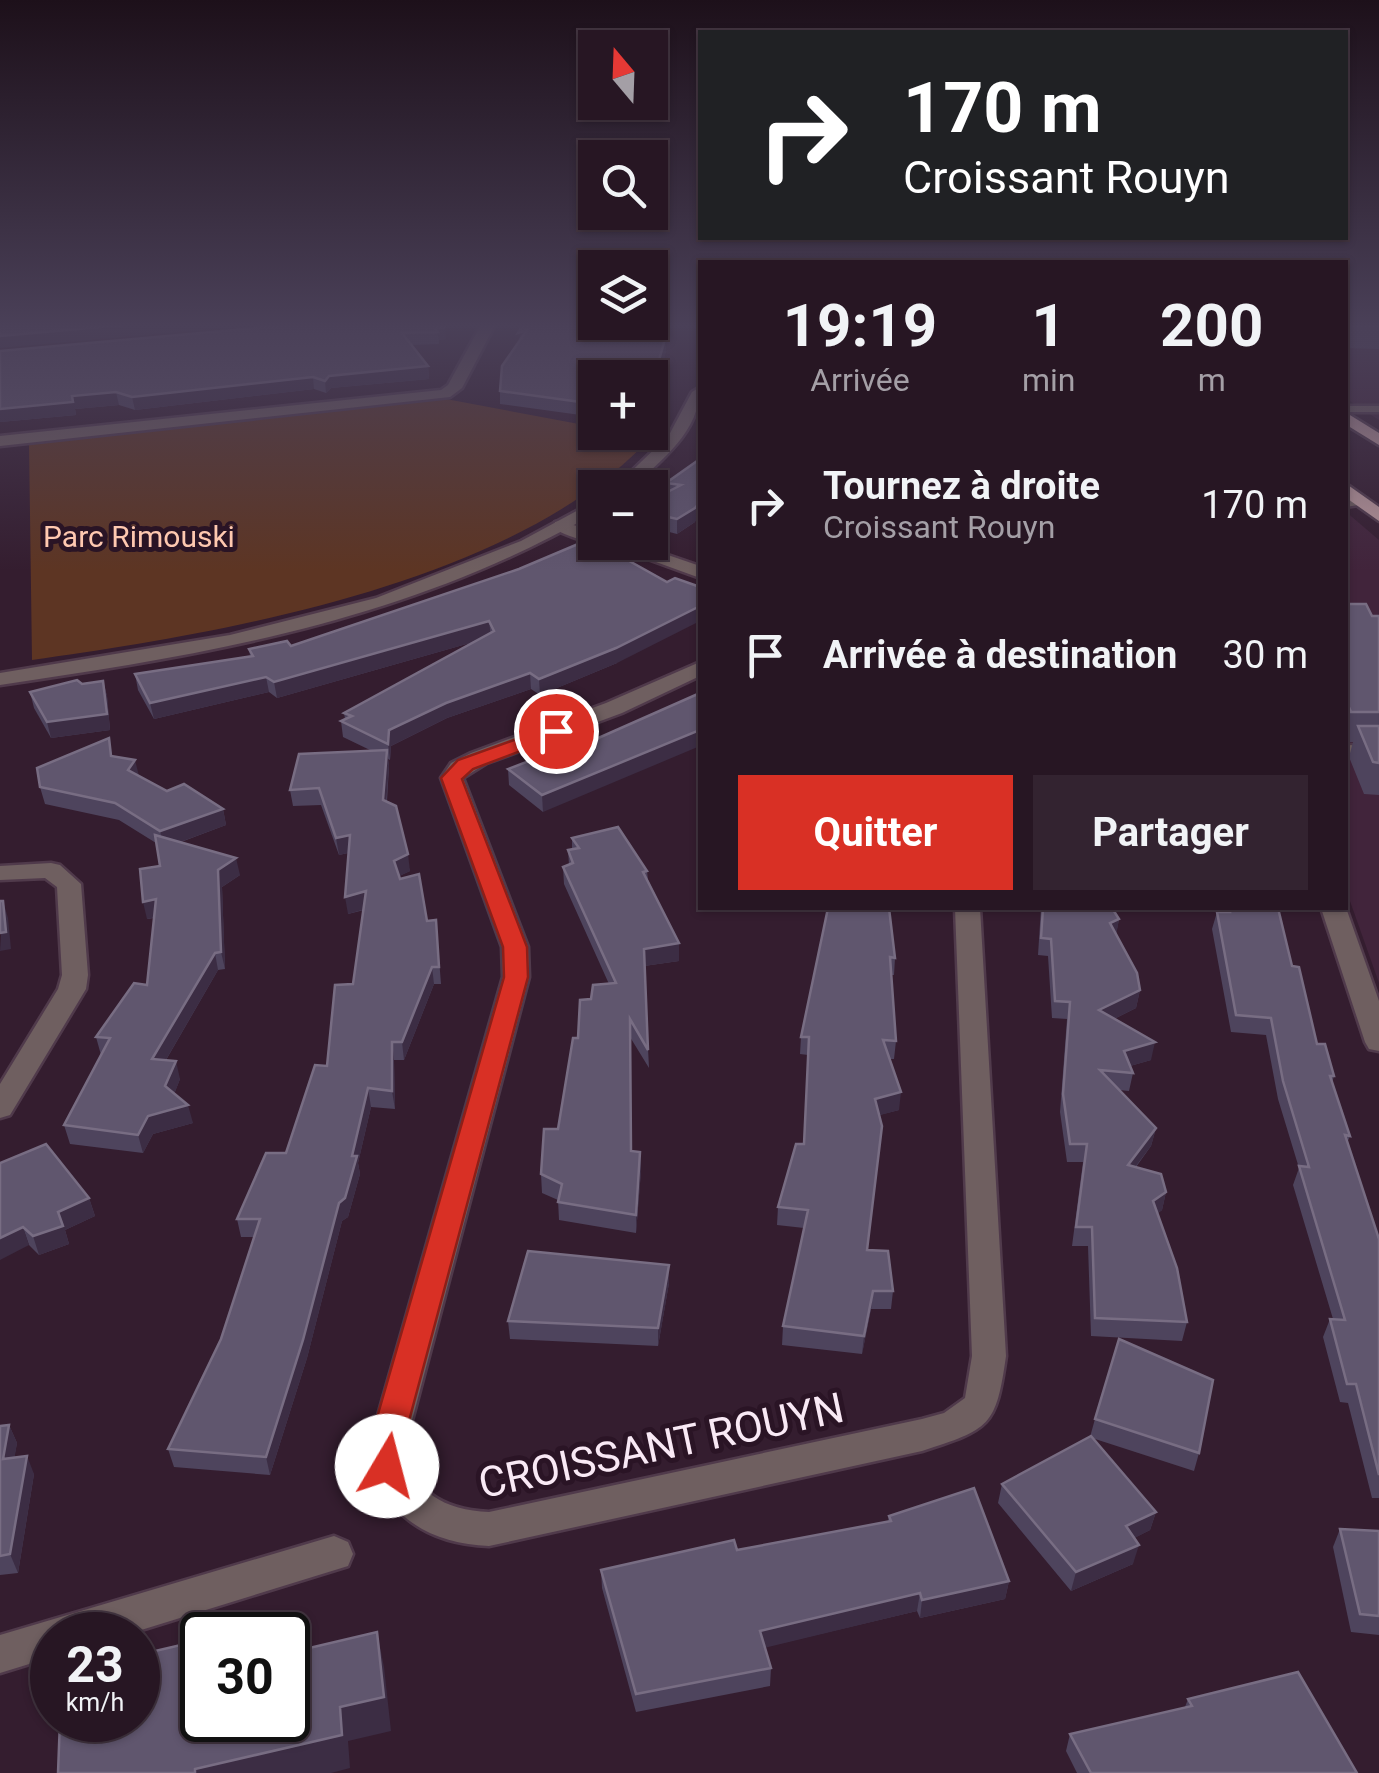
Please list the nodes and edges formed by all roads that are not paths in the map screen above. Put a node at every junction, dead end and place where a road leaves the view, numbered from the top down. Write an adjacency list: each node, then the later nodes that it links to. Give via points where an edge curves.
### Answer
1 (337, 406): 7 (street)
2 (693, 406): 8 (street, via 676,437)
3 (1348, 409): 4 (lane)
4 (1379, 409)
5 (1348, 419): 6 (main road)
6 (1379, 440)
7 (0, 441)
8 (641, 470)
9 (1354, 503): 11 (main road)
10 (578, 516): 12 (street)
11 (1379, 516)
12 (562, 526): 13 (street); 17 (street, via 455,575 346,612 198,647)
13 (578, 532)
14 (664, 560): 15 (street)
15 (698, 571)
16 (698, 669): 21 (street, CROISSANT ROUYN, via 454,774 456,799 517,964 390,1434 387,1466 404,1498 460,1527 489,1529 922,1434 954,1425 981,1406 989,1356)
17 (0, 679)
18 (1348, 750): 19 (lane)
19 (1379, 750)
20 (0, 873): 24 (street, via 51,870 69,884 74,975 72,989)
21 (967, 910)
22 (1335, 910): 23 (street)
23 (1379, 1042)
24 (0, 1108)
25 (334, 1554): 26 (street)
26 (139, 1612)
27 (30, 1645): 28 (street)
28 (0, 1654)

